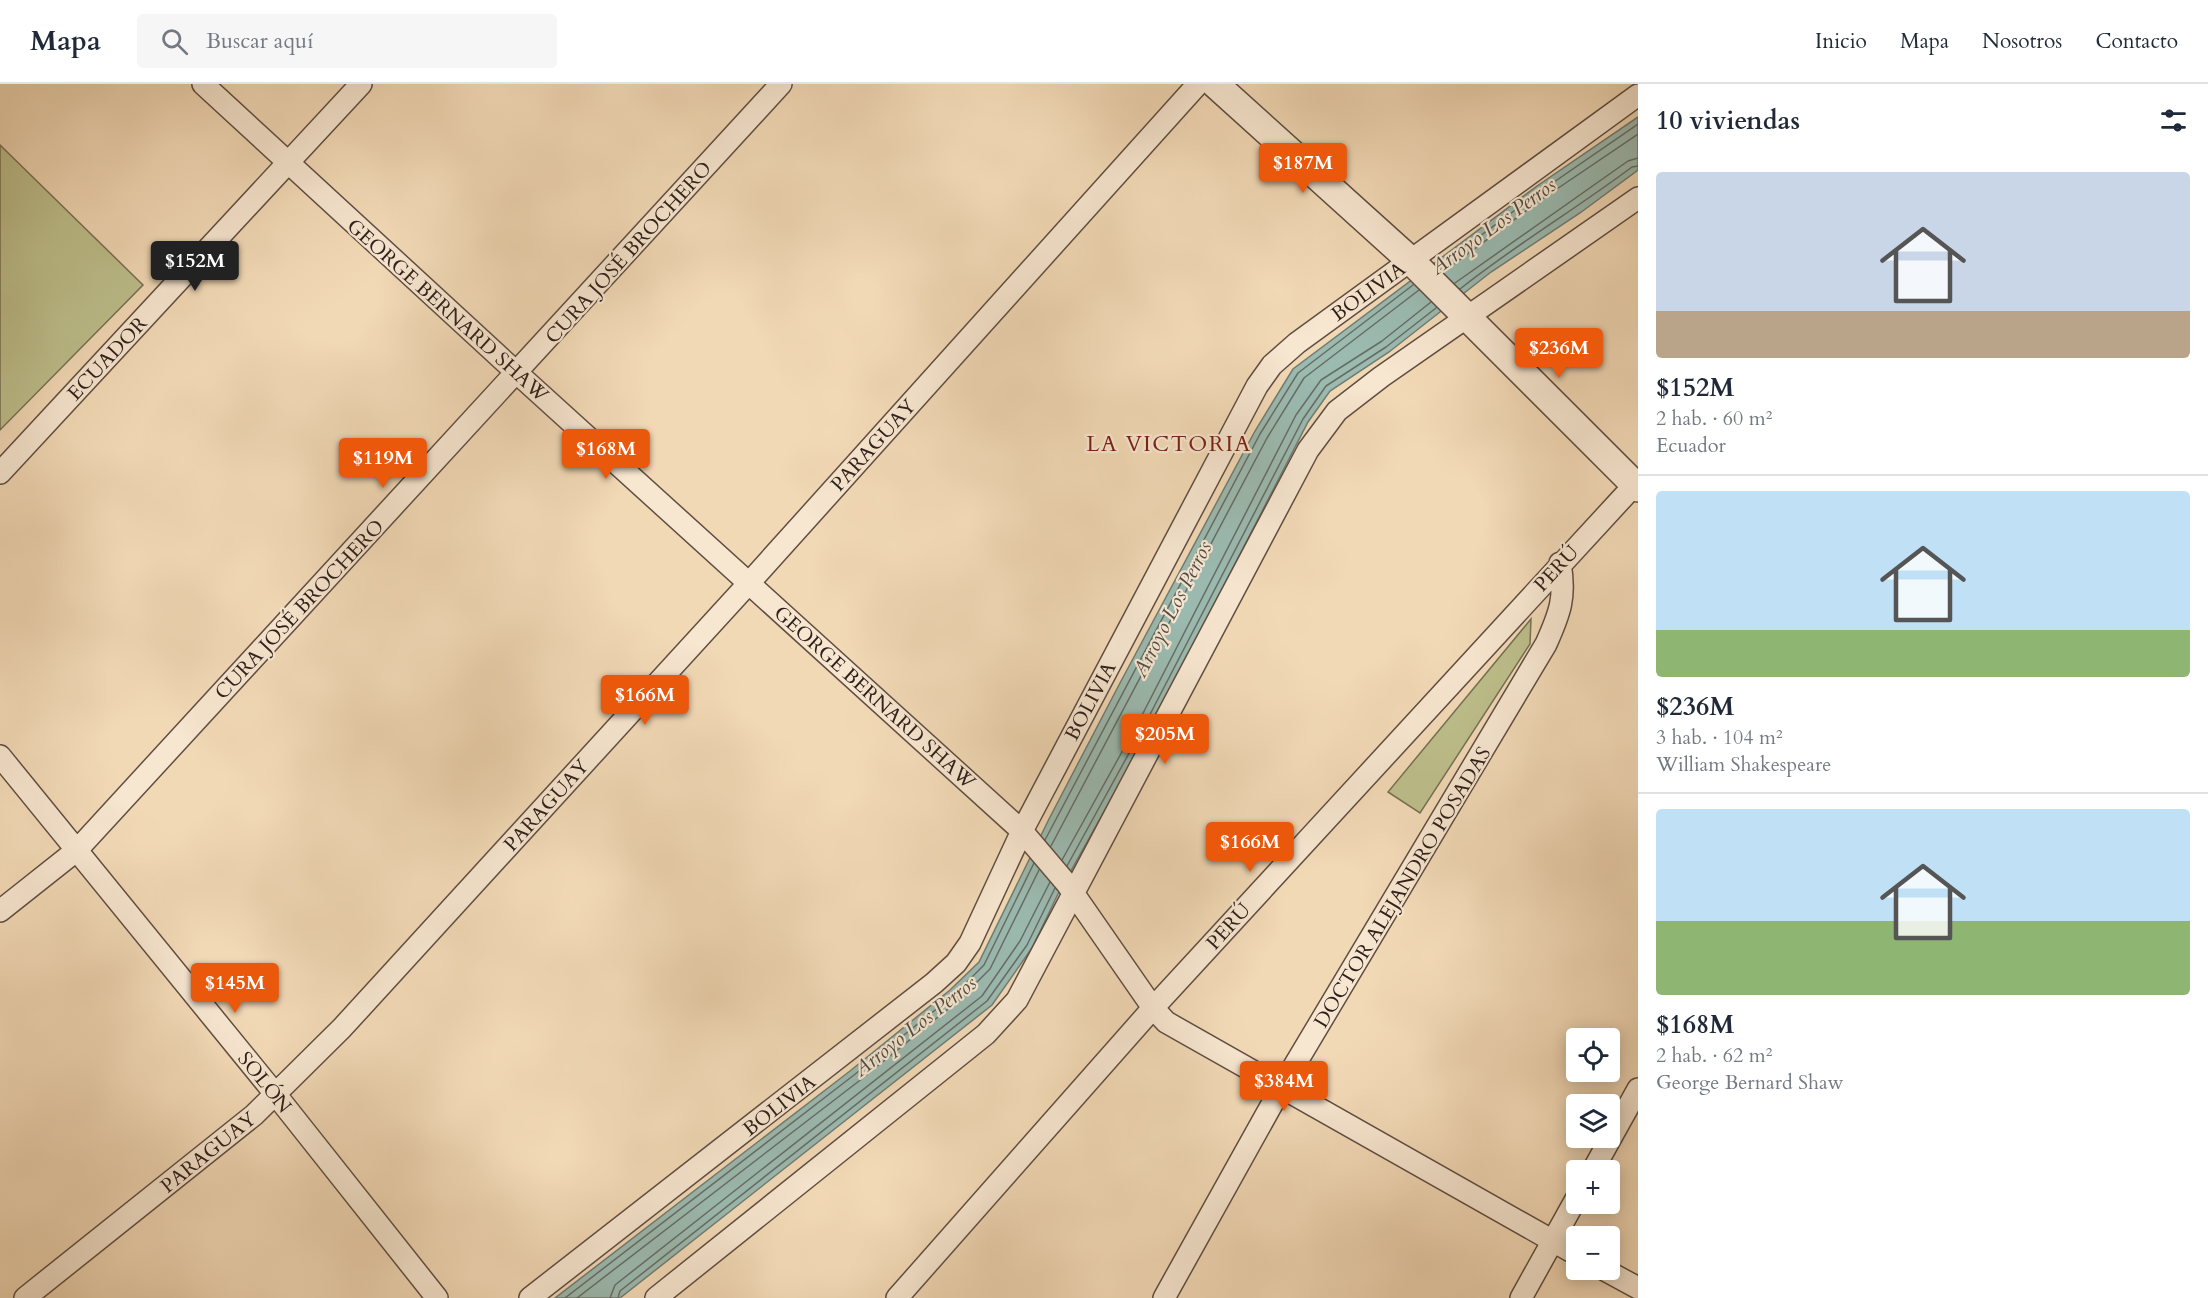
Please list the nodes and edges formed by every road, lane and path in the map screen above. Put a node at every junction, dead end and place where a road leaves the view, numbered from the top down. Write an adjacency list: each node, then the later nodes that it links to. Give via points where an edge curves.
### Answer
1 (202, 84): 7 (street, GEORGE BERNARD SHAW)
2 (361, 84): 7 (street, ECUADOR)
3 (782, 84): 11 (street, CURA JOSÉ BROCHERO)
4 (1198, 84): 15 (street, PARAGUAY)
5 (1215, 84): 9 (street)
6 (1638, 95): 9 (street, BOLIVIA)
7 (288, 164): 11 (street, GEORGE BERNARD SHAW); 12 (street, ECUADOR)
8 (1638, 198): 10 (street)
9 (1416, 268): 10 (street); 17 (street, BOLIVIA, via 1297,343 1272,365 1257,386)
10 (1457, 309): 13 (street); 19 (street, via 1337,411 1308,450)
11 (516, 373): 15 (street, GEORGE BERNARD SHAW); 18 (street, CURA JOSÉ BROCHERO)
12 (0, 473)
13 (1637, 485): 14 (street, PERÚ)
14 (1560, 563): 21 (street, PERÚ); 22 (street, DOCTOR ALEJANDRO POSADAS, via 1564,587 1560,614 1546,644)
15 (749, 583): 17 (street, GEORGE BERNARD SHAW); 24 (street, PARAGUAY, via 342,1028)
16 (0, 756): 18 (street, SOLÓN)
17 (1022, 831): 19 (street, GEORGE BERNARD SHAW); 33 (street, BOLIVIA, via 970,943 934,984)
18 (77, 850): 20 (street, CURA JOSÉ BROCHERO); 24 (street, SOLÓN)
19 (1071, 890): 21 (street, GEORGE BERNARD SHAW); 34 (street, via 1017,1000 1004,1017)
20 (0, 911)
21 (1153, 1008): 22 (street, GEORGE BERNARD SHAW, via 1166,1022); 35 (street, PERÚ)
22 (1281, 1088): 27 (street, GEORGE BERNARD SHAW); 36 (street, DOCTOR ALEJANDRO POSADAS)
23 (1638, 1089): 25 (street)
24 (276, 1095): 31 (street, PARAGUAY); 32 (street, SOLÓN)
25 (1599, 1160)
26 (1568, 1214): 27 (street)
27 (1553, 1242): 28 (street, GEORGE BERNARD SHAW); 37 (street)
28 (1566, 1249)
29 (1620, 1278): 30 (street)
30 (1638, 1288)
31 (25, 1298)
32 (437, 1298)
33 (530, 1298)
34 (656, 1298)
35 (897, 1298)
36 (1164, 1298)
37 (1521, 1298)

